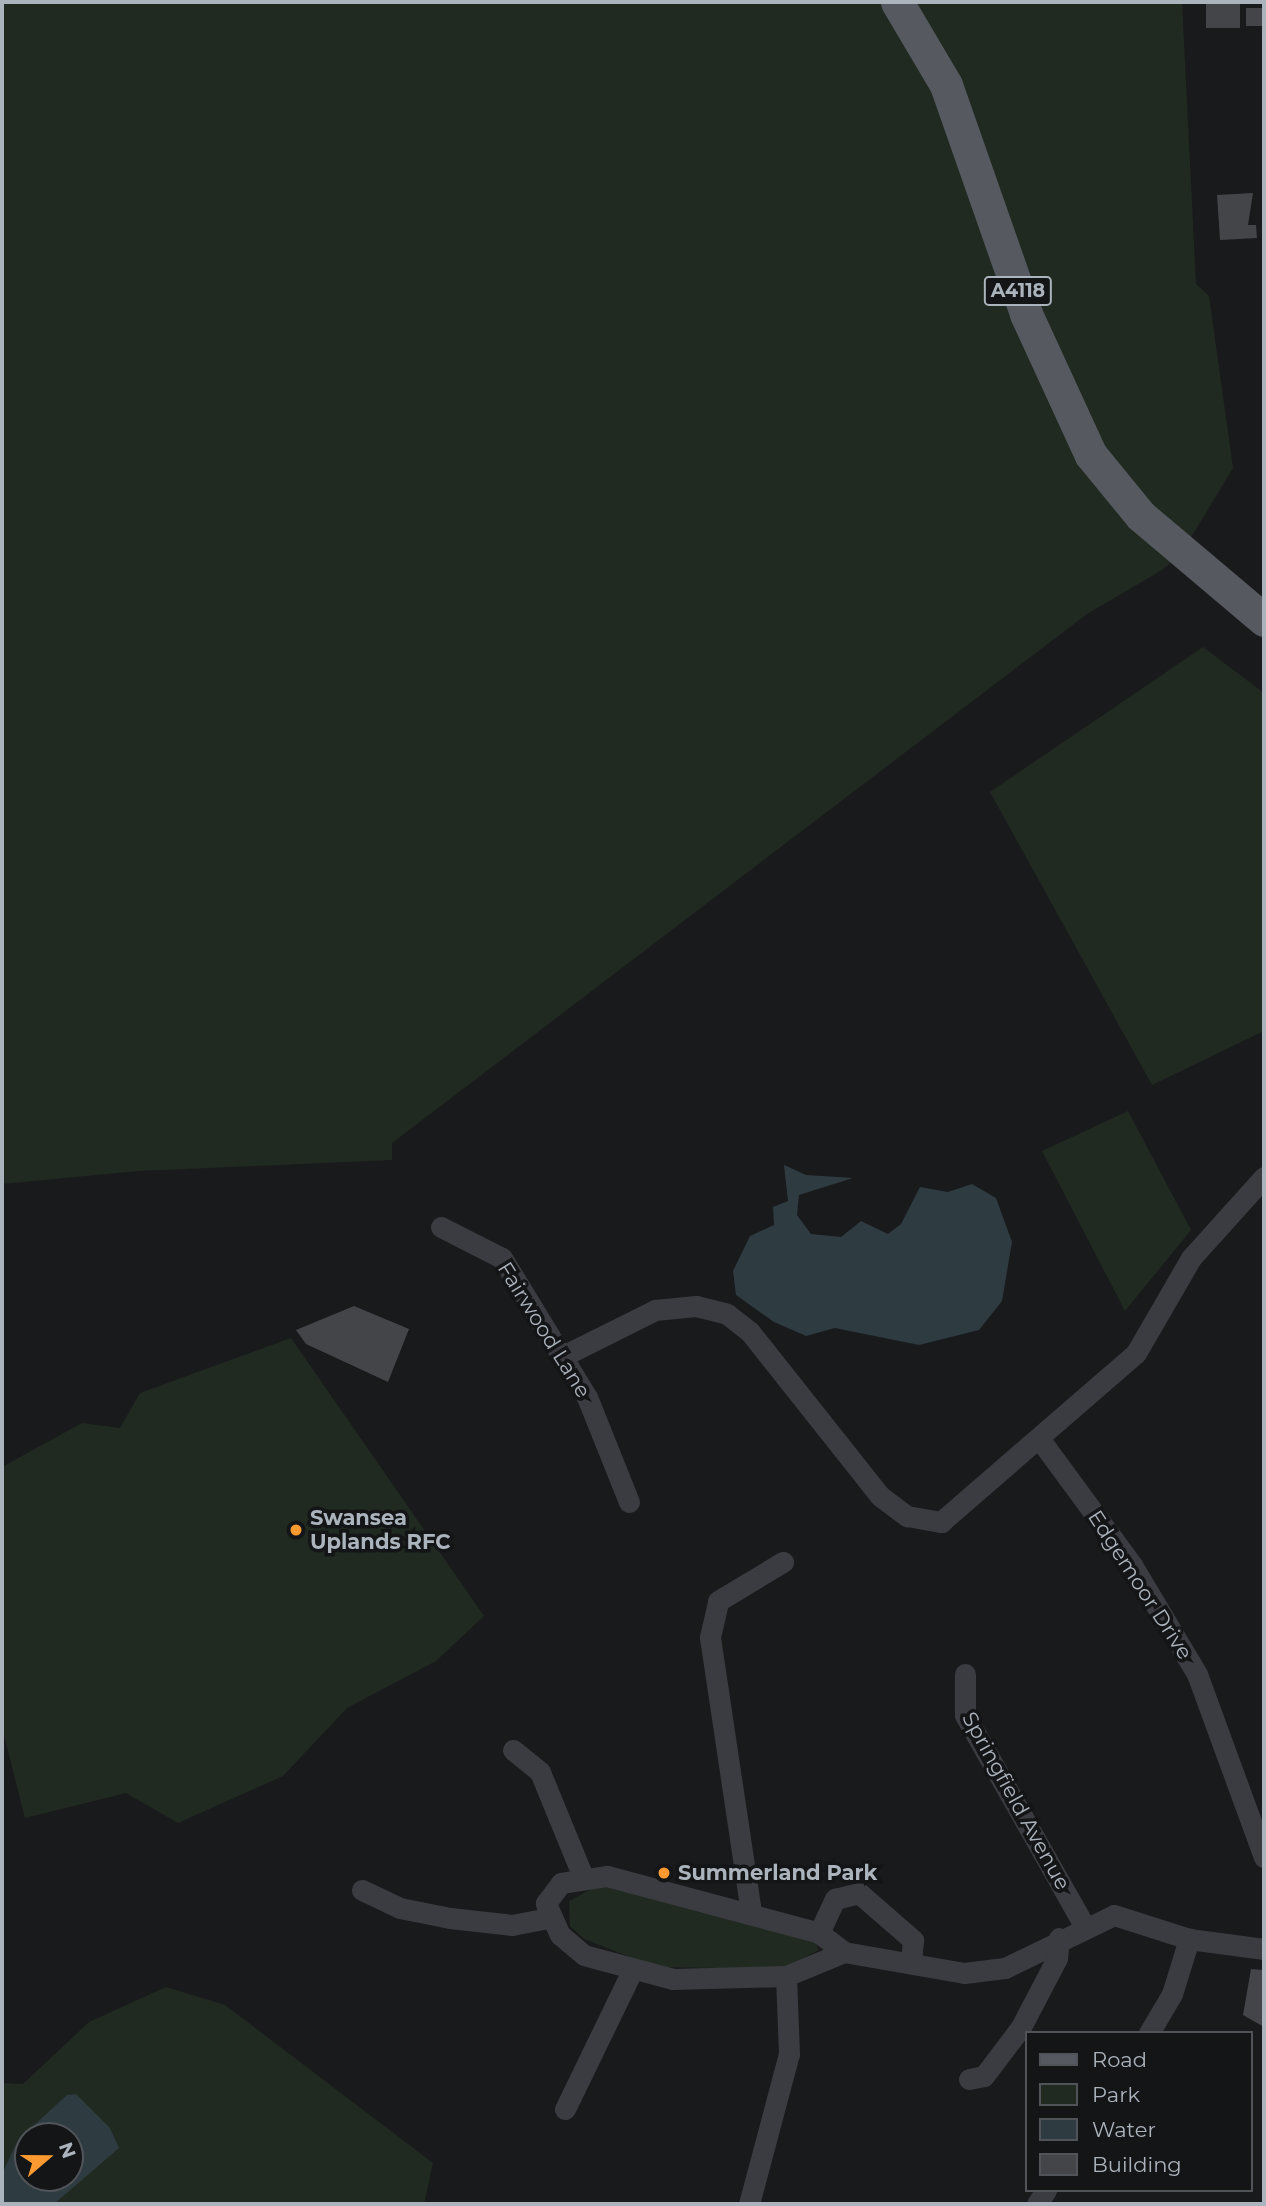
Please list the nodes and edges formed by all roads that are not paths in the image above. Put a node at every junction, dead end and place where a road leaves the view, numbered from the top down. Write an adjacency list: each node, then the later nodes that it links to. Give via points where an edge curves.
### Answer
1 (897, 2): 2 (main road, A4118, via 946,85 1026,314 1091,456 1141,516)
2 (1264, 620)
3 (1264, 1177): 6 (street, via 1191,1258 1136,1353)
4 (441, 1227): 5 (street, Fairwood Lane, via 502,1258)
5 (565, 1355): 6 (street, via 655,1310 696,1306 727,1314 750,1332 880,1496 907,1516 941,1522); 7 (street, Fairwood Lane)
6 (1041, 1441): 11 (street, Edgemoor Drive, via 1132,1565 1191,1664)
7 (629, 1502)
8 (783, 1562): 14 (street, via 718,1601 710,1637)
9 (965, 1674): 16 (street, Springfield Avenue, via 965,1715)
10 (513, 1750): 12 (street, via 540,1772)
11 (1264, 1857)
12 (583, 1877): 14 (street, via 607,1876); 15 (street, via 551,1892)
13 (362, 1890): 15 (street, via 400,1908 450,1918 512,1925)
14 (751, 1912): 17 (street)
15 (550, 1919): 23 (street, via 584,1955)
16 (1084, 1924): 18 (street); 19 (street, via 1127,1915)
17 (819, 1933): 21 (street); 22 (street, via 835,1899 859,1894 913,1940)
18 (1059, 1938): 22 (street, via 1005,1968 964,1973); 26 (street, via 1058,1958 1021,2027 984,2076)
19 (1189, 1939): 20 (street); 25 (street, via 1172,1994)
20 (1264, 1950)
21 (844, 1952): 22 (street); 24 (street)
22 (911, 1963)
23 (632, 1970): 24 (street, via 673,1979); 27 (street)
24 (786, 1976): 28 (street, via 789,2054)
25 (1150, 2031)
26 (969, 2079)
27 (565, 2109)
28 (749, 2204)

